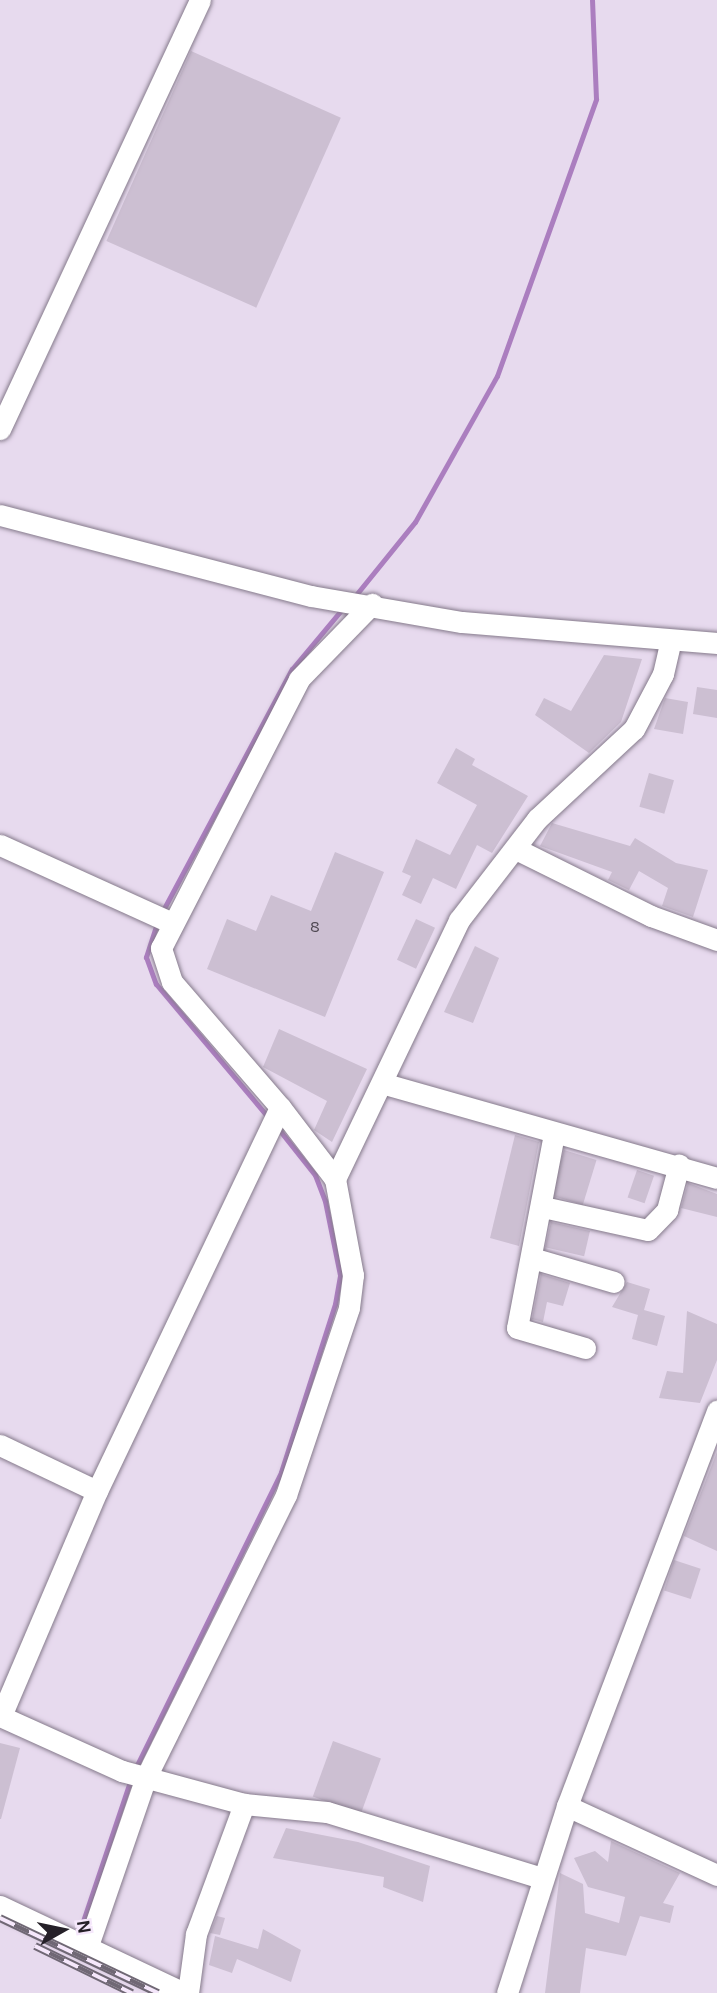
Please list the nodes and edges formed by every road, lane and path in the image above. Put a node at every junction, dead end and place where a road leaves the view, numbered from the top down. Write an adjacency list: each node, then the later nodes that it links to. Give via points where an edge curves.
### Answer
1 (200, 0): 2 (street)
2 (0, 429)
3 (0, 515): 4 (street, via 163,561)
4 (369, 604): 5 (street, via 462,622); 9 (street, via 299,679)
5 (670, 643): 6 (street); 8 (street, via 663,674 634,729 537,819)
6 (717, 643)
7 (0, 845): 9 (street)
8 (516, 849): 10 (street); 11 (street, via 445,944)
9 (163, 920): 12 (street, via 162,948 172,982)
10 (717, 940)
11 (385, 1084): 13 (street); 16 (street)
12 (275, 1118): 16 (street); 23 (street)
13 (554, 1134): 14 (street); 17 (street)
14 (679, 1165): 15 (street); 17 (street, via 667,1210 648,1230)
15 (717, 1178)
16 (335, 1179): 25 (street, via 354,1275 349,1308 286,1495)
17 (543, 1208): 18 (street)
18 (532, 1258): 19 (street); 20 (street, via 517,1328)
19 (614, 1282)
20 (585, 1348)
21 (717, 1411): 27 (street)
22 (0, 1445): 23 (street)
23 (97, 1491): 24 (street)
24 (1, 1716): 25 (street)
25 (136, 1774): 26 (street); 31 (street)
26 (244, 1804): 29 (street, via 327,1812); 32 (street, via 196,1934)
27 (567, 1806): 28 (street); 29 (street)
28 (717, 1875)
29 (542, 1878): 33 (street)
30 (0, 1906): 31 (street)
31 (87, 1948): 32 (street)
32 (186, 1993)
33 (506, 1993)

